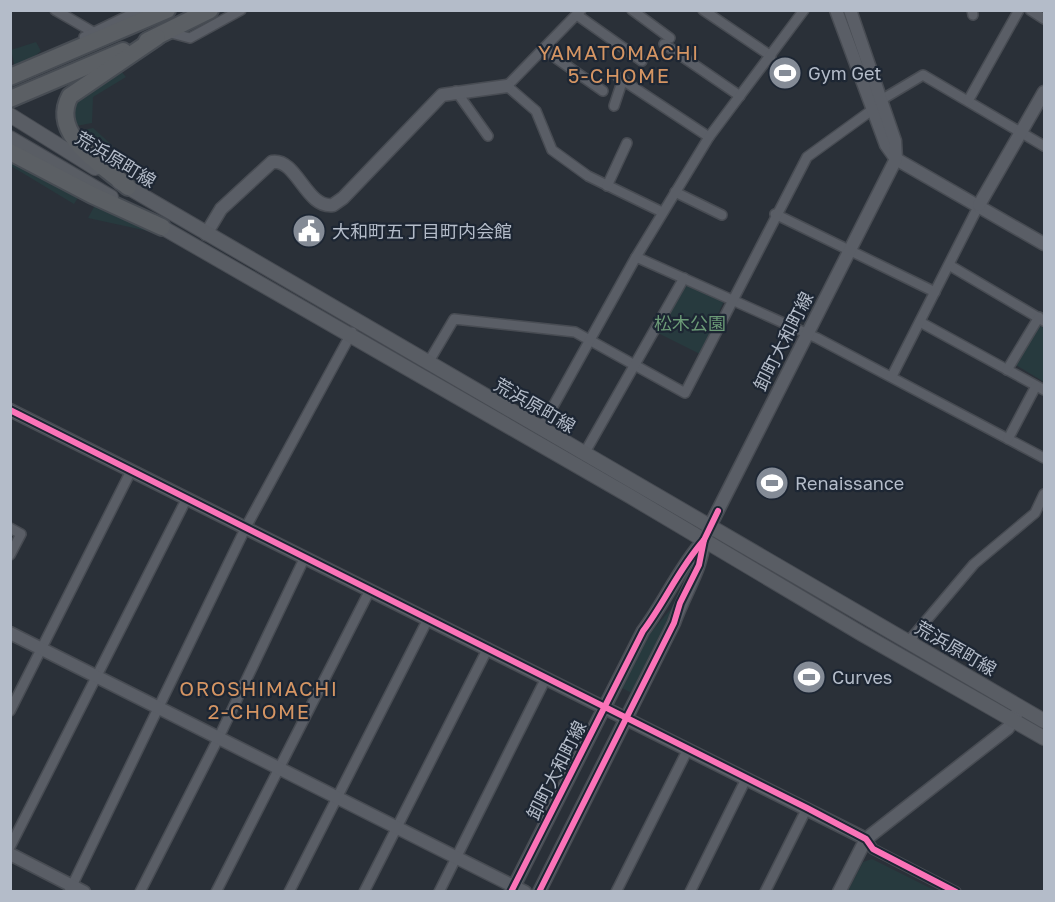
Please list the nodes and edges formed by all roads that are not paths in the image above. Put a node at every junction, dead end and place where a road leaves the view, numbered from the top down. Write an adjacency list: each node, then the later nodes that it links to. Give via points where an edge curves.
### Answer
1 (56, 10): 15 (street)
2 (140, 10): 15 (street)
3 (166, 10): 20 (highway)
4 (210, 10): 16 (highway)
5 (241, 10): 16 (street, via 190,38)
6 (632, 10): 26 (street)
7 (703, 10): 18 (street)
8 (804, 10): 18 (street)
9 (836, 10): 31 (street)
10 (850, 10): 28 (street)
11 (1019, 10): 29 (street)
12 (1030, 10): 14 (street)
13 (579, 12): 17 (street); 19 (street)
14 (1044, 19)
15 (93, 33): 20 (street)
16 (162, 34): 27 (highway); 42 (highway, via 70,96 64,107 72,137)
17 (543, 49): 22 (street); 24 (street)
18 (771, 56): 26 (street)
19 (642, 61)
20 (30, 69): 21 (highway)
21 (10, 76)
22 (507, 86): 23 (street); 41 (street, via 536,111 552,150)
23 (456, 91): 34 (street); 49 (street, via 442,95 335,203 329,206 319,202 285,165 272,162 221,209)
24 (603, 91)
25 (1044, 92): 33 (street)
26 (740, 96): 35 (street)
27 (10, 99)
28 (881, 100): 29 (street, via 923,75); 40 (street, via 895,141)
29 (968, 101): 33 (street)
30 (614, 106): 35 (street, via 620,78)
31 (872, 110): 40 (street); 46 (street, via 807,157)
32 (10, 115): 42 (main road, 荒浜原町線)
33 (1020, 132): 38 (street); 44 (street)
34 (488, 136)
35 (709, 137): 43 (street)
36 (10, 138): 48 (main road, 荒浜原町線)
37 (627, 143): 41 (street)
38 (1044, 146)
39 (10, 152): 48 (highway)
40 (896, 159): 44 (street); 51 (street, 卸町大和町線)
41 (607, 186): 45 (street)
42 (128, 188): 49 (main road, 荒浜原町線)
43 (675, 192): 45 (street); 47 (street)
44 (979, 205): 50 (street); 53 (street)
45 (662, 212): 52 (street)
46 (775, 214): 51 (street); 56 (street)
47 (722, 215)
48 (162, 227): 59 (main road, 荒浜原町線)
49 (206, 234): 59 (main road, 荒浜原町線)
50 (1044, 244)
51 (849, 251): 55 (street); 60 (street, 卸町大和町線)
52 (636, 257): 54 (street); 61 (street)
53 (949, 265): 55 (street); 57 (street)
54 (684, 278): 56 (street); 63 (street)
55 (935, 292): 58 (street)
56 (733, 299): 60 (street); 63 (street, via 685,393)
57 (1042, 319): 64 (street)
58 (920, 322): 64 (street); 65 (street)
59 (354, 328): 62 (main road, 荒浜原町線); 76 (street); 78 (main road, 荒浜原町線)
60 (807, 333): 65 (street); 75 (street, 卸町大和町線)
61 (589, 341): 62 (street, via 575,332 454,319); 63 (street); 68 (street)
62 (428, 363): 68 (main road, 荒浜原町線)
63 (634, 366): 70 (street)
64 (1007, 370): 66 (street)
65 (892, 376): 69 (street)
66 (1040, 388): 69 (street)
67 (10, 410): 72 (street)
68 (541, 428): 70 (main road, 荒浜原町線)
69 (1008, 439): 71 (street)
70 (584, 454): 75 (main road, 荒浜原町線)
71 (1044, 459)
72 (131, 471): 73 (street); 85 (street)
73 (187, 498): 76 (street); 87 (street)
74 (1043, 498): 84 (street, via 1035,513 974,564)
75 (710, 526): 78 (street, 卸町大和町線); 84 (main road, 荒浜原町線)
76 (246, 527): 80 (street); 89 (street)
77 (10, 528): 79 (street, via 21,534)
78 (704, 540): 90 (street, 卸町大和町線, via 687,559 643,631); 92 (main road, 荒浜原町線, via 862,634); 93 (street, 卸町大和町線, via 699,565 680,603 675,623)
79 (10, 555)
80 (305, 557): 81 (street); 95 (street)
81 (370, 590): 82 (street); 98 (street)
82 (428, 619): 86 (street); 100 (street)
83 (10, 633): 85 (street)
84 (908, 642): 92 (main road, 荒浜原町線)
85 (41, 648): 87 (street); 91 (street)
86 (488, 648): 88 (street); 102 (street)
87 (98, 676): 89 (street); 104 (street)
88 (546, 678): 90 (street); 106 (street)
89 (157, 706): 95 (street); 107 (street)
90 (605, 708): 93 (street); 108 (street, 卸町大和町線)
91 (10, 711)
92 (1017, 713): 94 (main road, 荒浜原町線); 96 (main road, 荒浜原町線); 103 (street, via 1008,728)
93 (627, 719): 97 (street); 115 (street, 卸町大和町線)
94 (1044, 721)
95 (219, 737): 98 (street); 110 (street)
96 (1044, 738)
97 (688, 749): 99 (street); 116 (street)
98 (280, 768): 100 (street); 111 (street)
99 (746, 779): 101 (street); 117 (street)
100 (337, 797): 102 (street); 112 (street)
101 (807, 808): 103 (street); 118 (street)
102 (398, 828): 106 (street); 113 (street)
103 (866, 839): 119 (street); 120 (street, via 873,849)
104 (10, 847)
105 (10, 854): 107 (street)
106 (456, 857): 108 (street); 114 (street)
107 (70, 888): 109 (street)
108 (517, 890)
109 (84, 891)
110 (140, 891)
111 (216, 891)
112 (289, 891)
113 (364, 891)
114 (439, 891)
115 (539, 891)
116 (616, 891)
117 (690, 891)
118 (765, 891)
119 (839, 891)
120 (956, 891)

